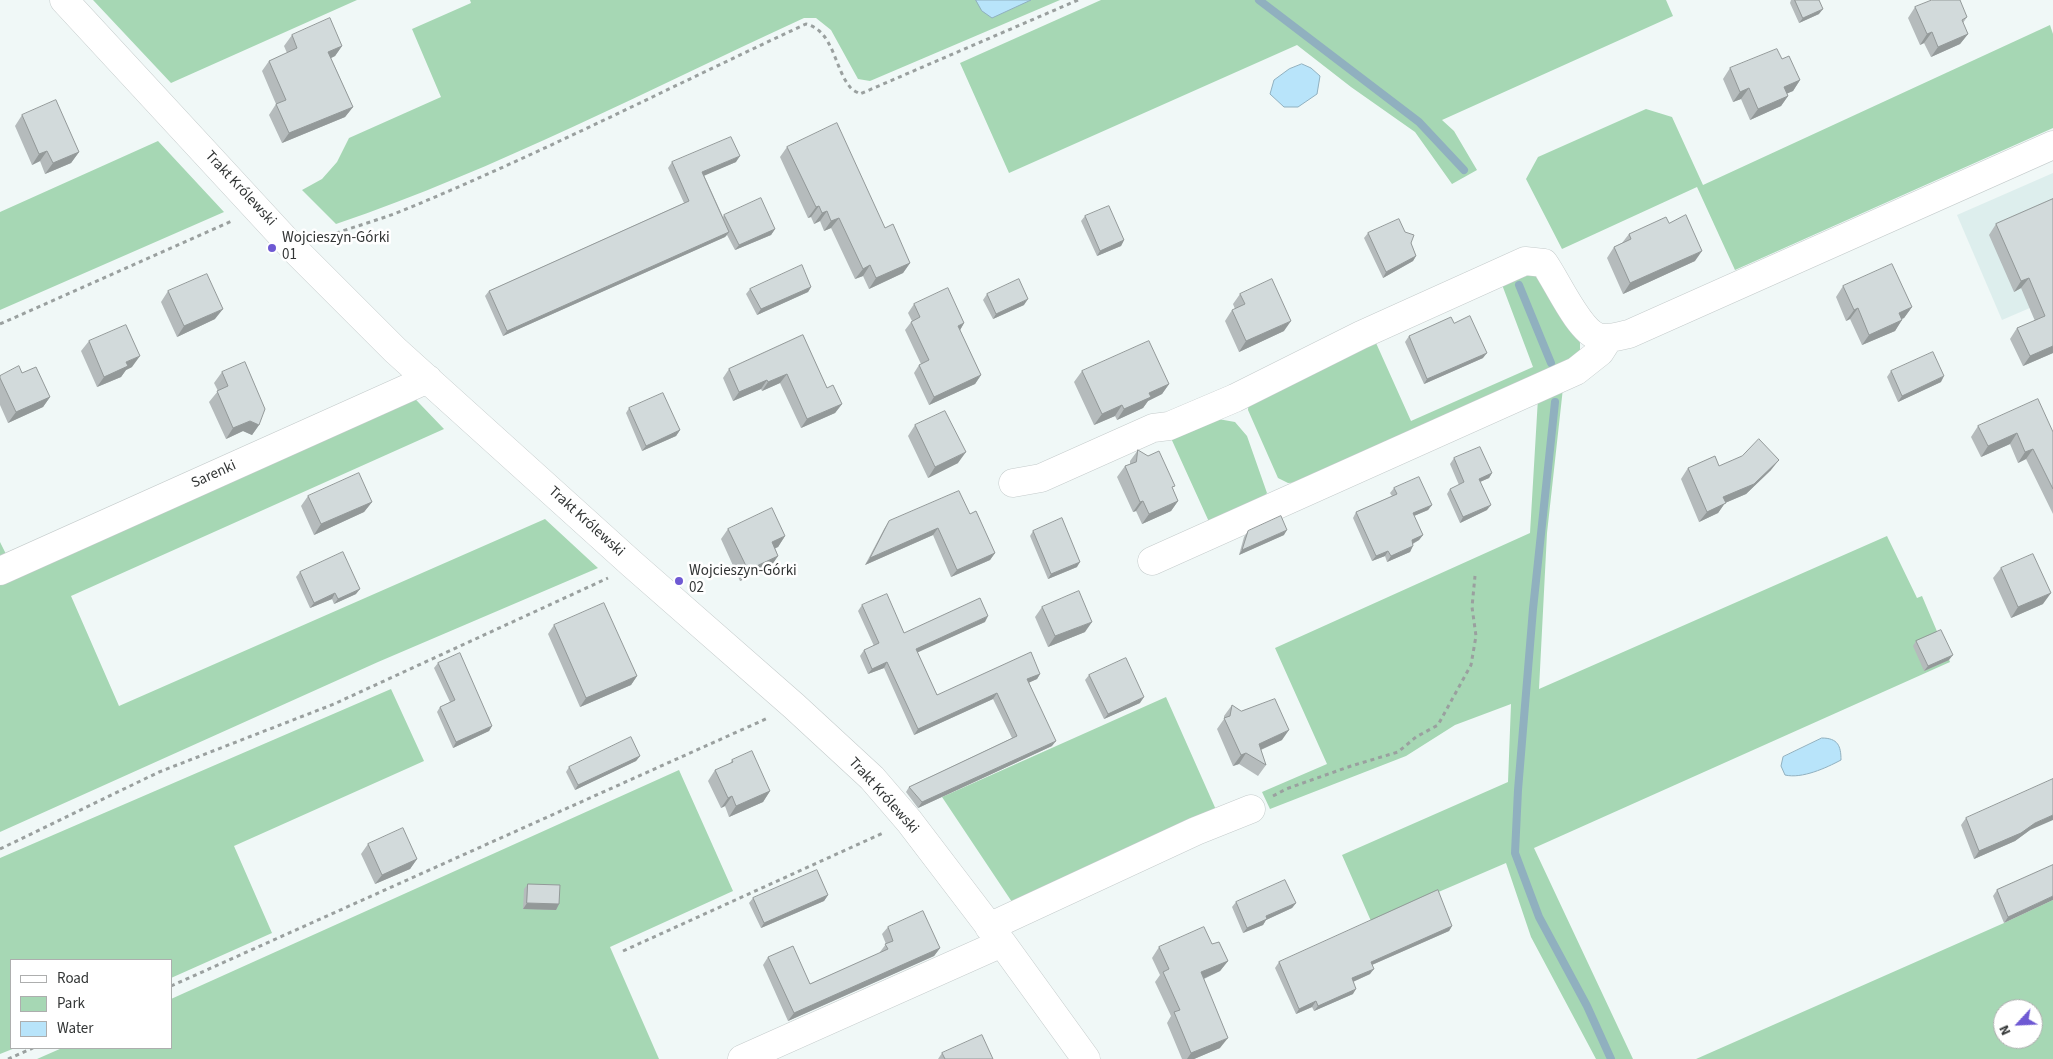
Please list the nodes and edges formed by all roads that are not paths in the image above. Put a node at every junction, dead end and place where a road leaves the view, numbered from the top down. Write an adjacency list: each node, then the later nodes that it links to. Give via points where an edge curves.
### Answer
1 (64, 0): 4 (street, Trakt Królewski, via 295,250)
2 (2053, 146): 3 (street, via 1629,334)
3 (1609, 338): 5 (street, via 1597,336 1578,320 1544,263 1525,261 1361,335 1235,398 1170,426 1153,428 1041,478); 6 (street, via 1600,352 1576,371)
4 (428, 379): 7 (street, Sarenki); 9 (street, Trakt Królewski, via 872,778 909,821)
5 (1013, 483)
6 (1152, 561)
7 (0, 571)
8 (1251, 809): 9 (street, via 1196,831)
9 (995, 935): 10 (street); 11 (street, Trakt Królewski)
10 (742, 1059)
11 (1086, 1059)

